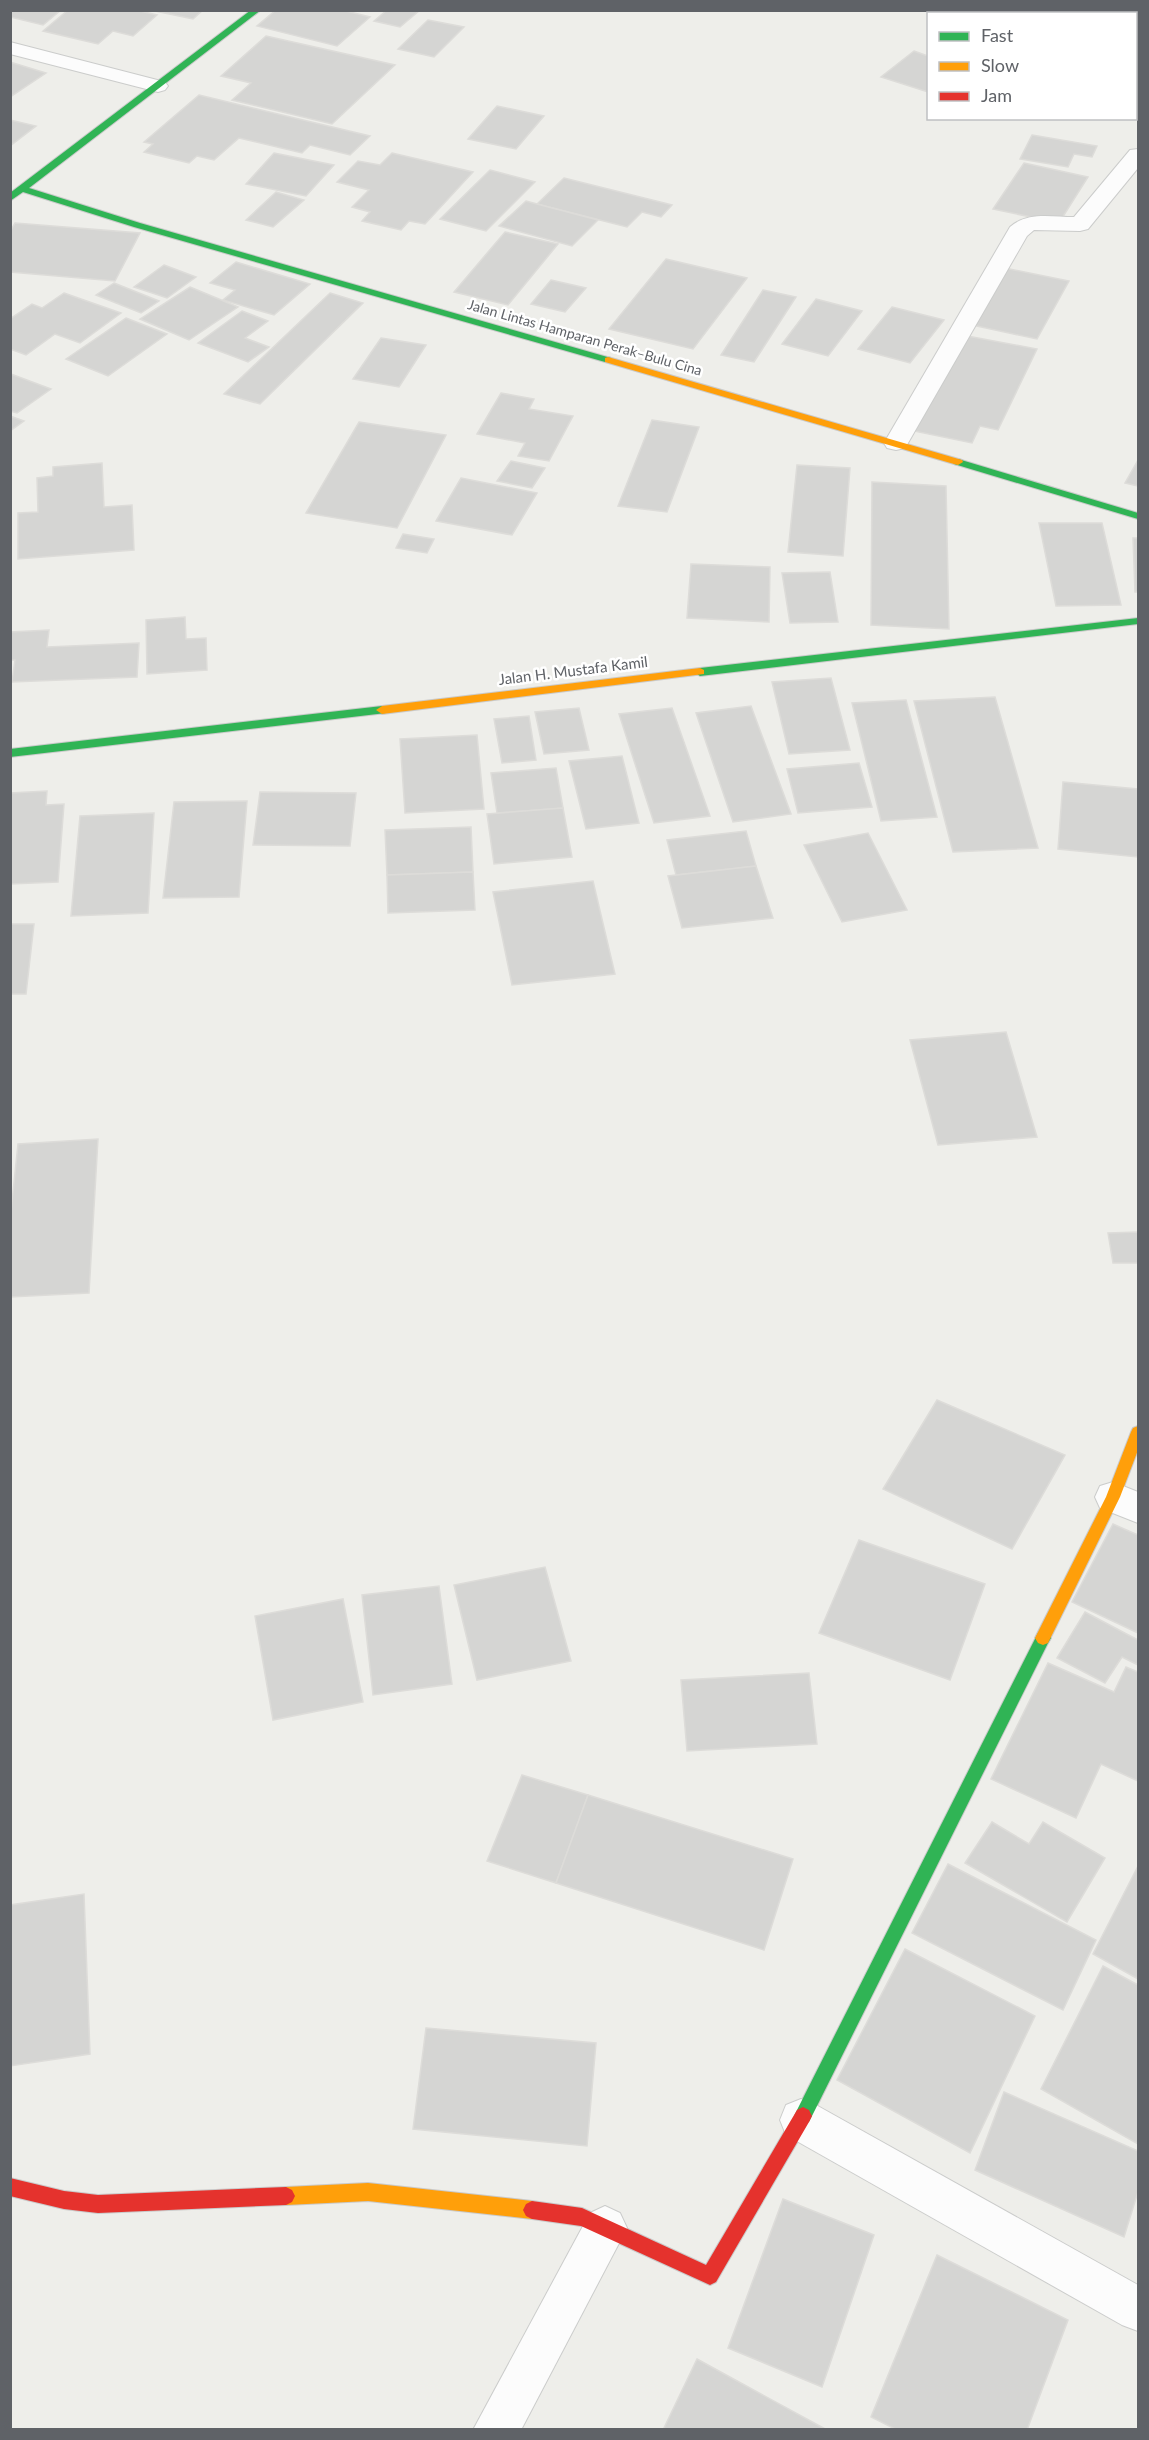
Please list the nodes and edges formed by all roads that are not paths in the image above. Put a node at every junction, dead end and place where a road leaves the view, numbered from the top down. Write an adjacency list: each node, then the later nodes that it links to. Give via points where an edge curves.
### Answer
1 (257, 10): 3 (street)
2 (10, 48): 3 (street)
3 (158, 86): 5 (street)
4 (1138, 155): 7 (street, via 1080,224 1028,223 1018,232)
5 (23, 189): 6 (street); 7 (street, Jalan Lintas Hamparan Perak–Bulu Cina)
6 (10, 198)
7 (896, 443): 8 (street, Jalan Lintas Hamparan Perak–Bulu Cina)
8 (1138, 516)
9 (1138, 621): 10 (street, Jalan H. Mustafa Kamil)
10 (10, 753)
11 (1138, 1432): 12 (street)
12 (1126, 1503): 13 (street)
13 (801, 2120): 15 (street, via 710,2276); 16 (street)
14 (10, 2187): 15 (street, via 98,2204 368,2192 555,2212 582,2217)
15 (605, 2228): 17 (street)
16 (1138, 2309)
17 (496, 2430)

